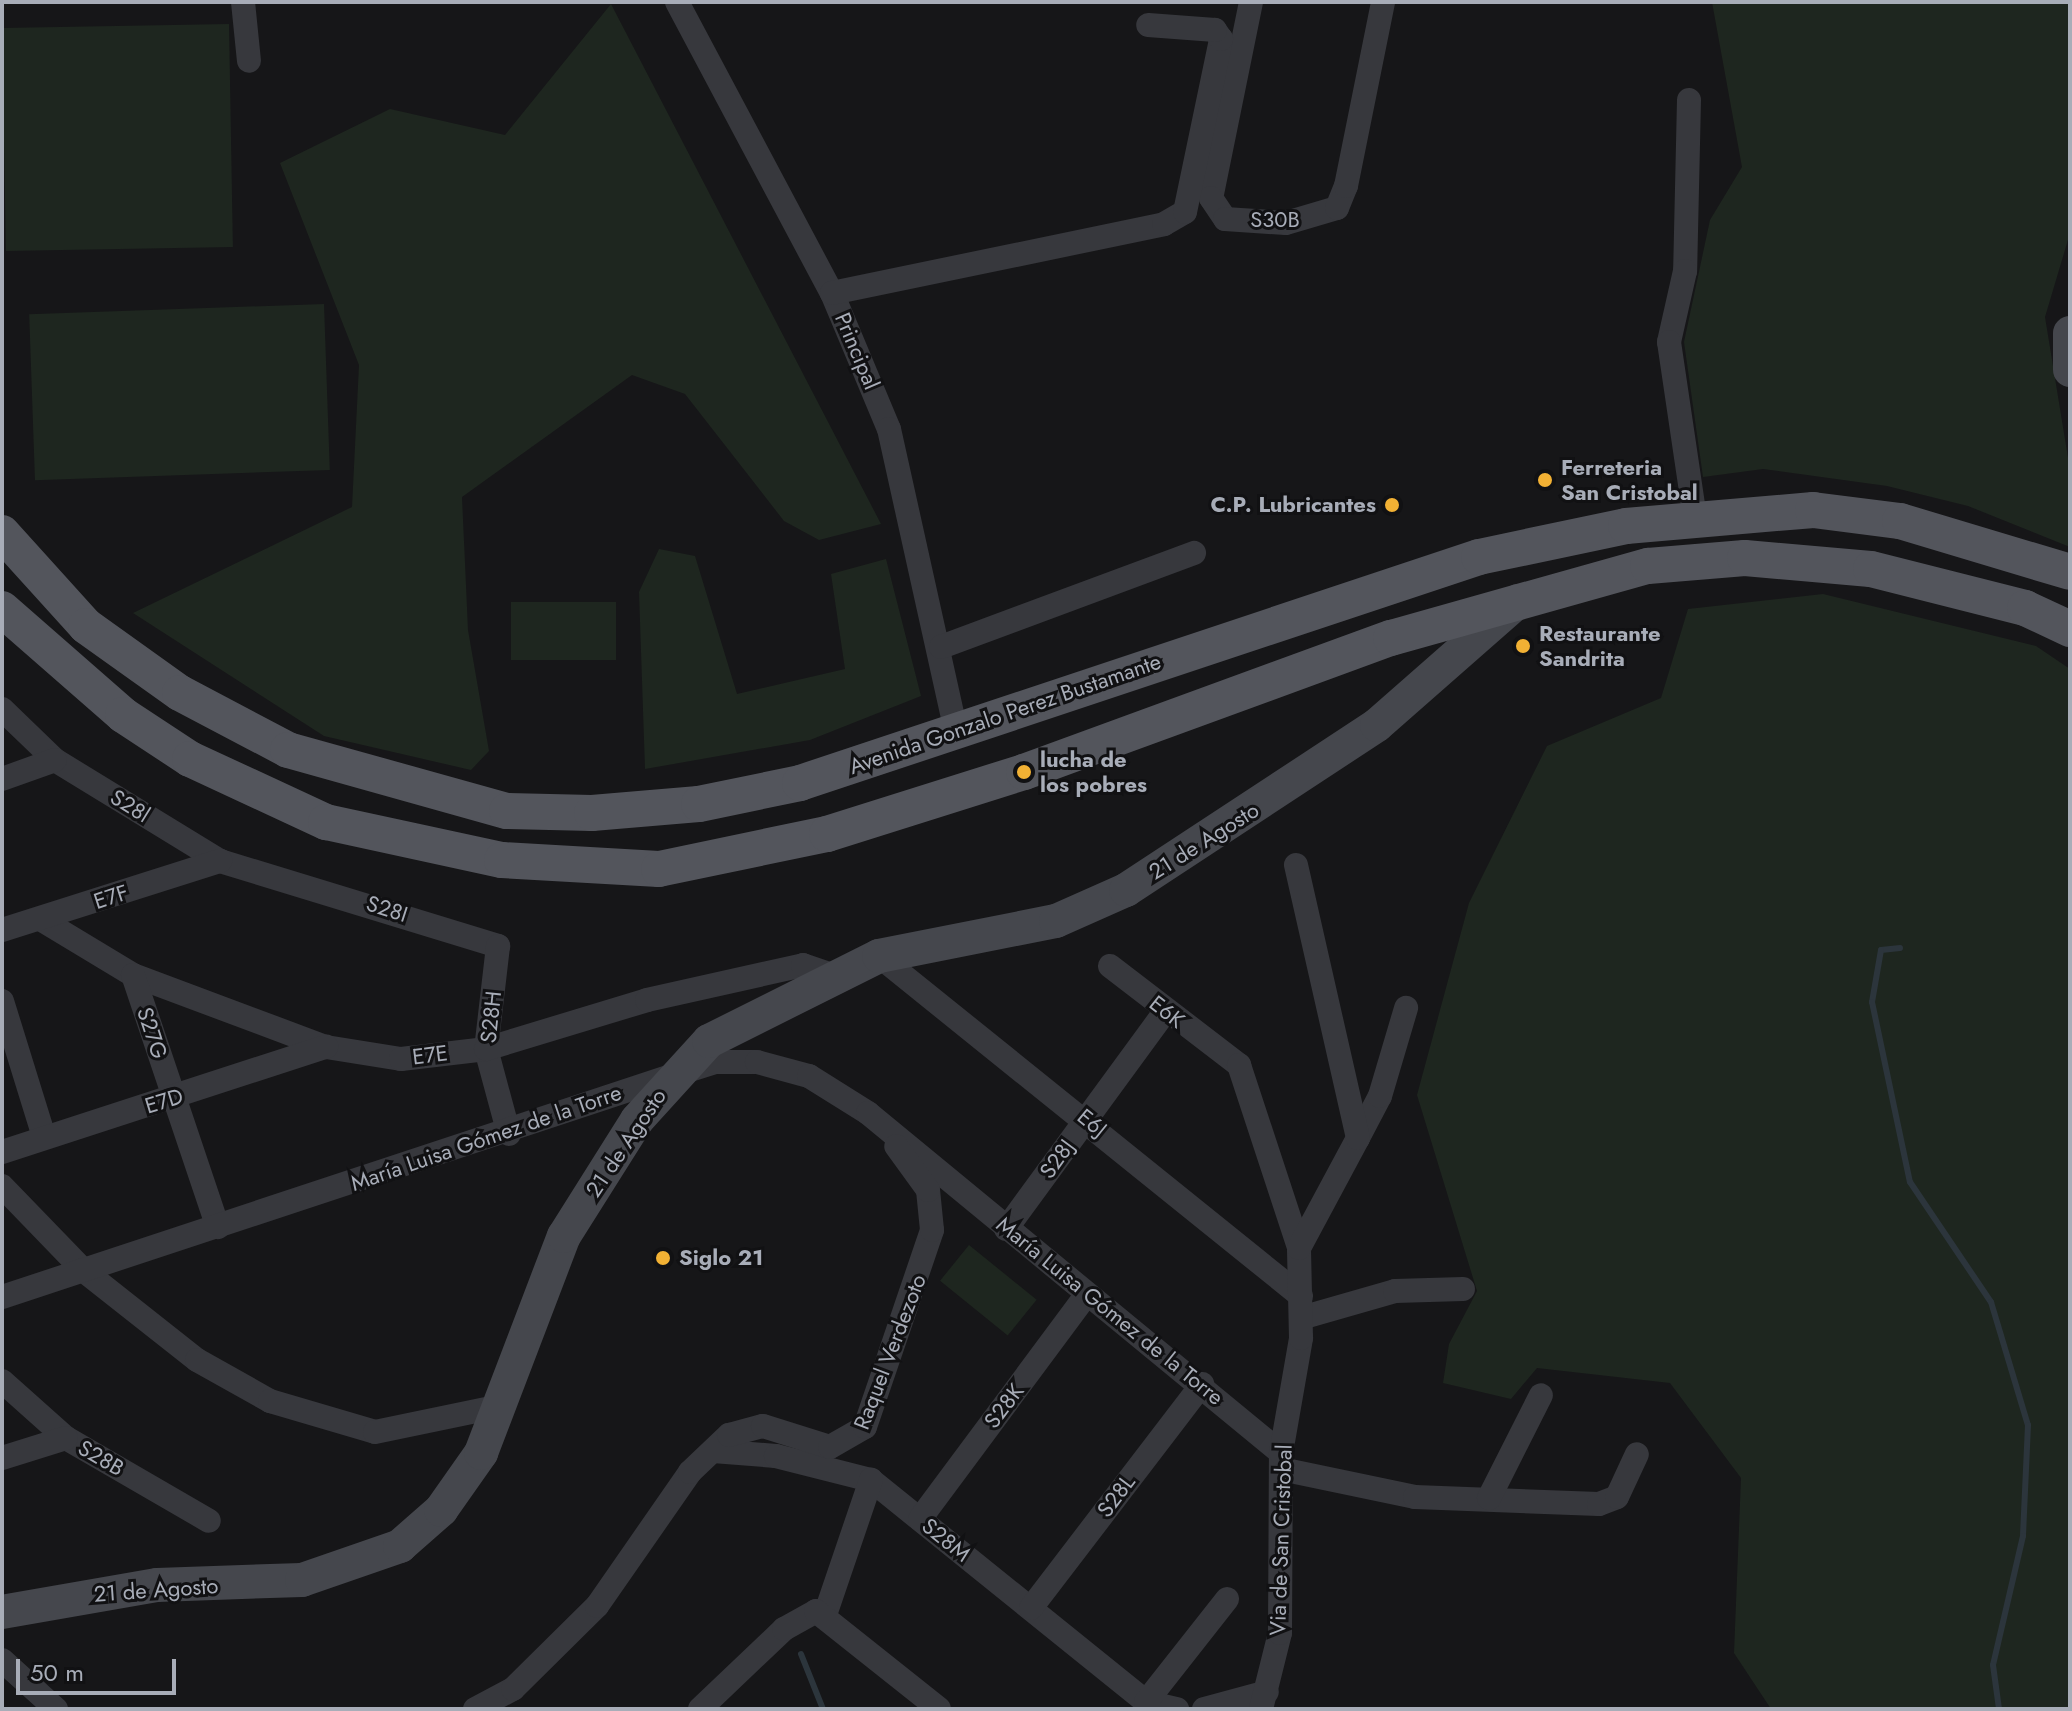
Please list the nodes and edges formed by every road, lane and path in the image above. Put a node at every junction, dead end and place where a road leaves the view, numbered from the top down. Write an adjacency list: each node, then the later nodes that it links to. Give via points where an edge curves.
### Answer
1 (243, 2): 6 (street)
2 (677, 2): 8 (street, Principal)
3 (1251, 2): 4 (street, S30B, via 1211,198 1225,219 1286,223 1337,208)
4 (1383, 2)
5 (1148, 25): 8 (street, via 1215,30 1221,39 1185,212 1164,224)
6 (249, 61)
7 (1689, 100): 11 (street, via 1685,271 1669,342)
8 (832, 293): 18 (street, Principal, via 889,429)
9 (2070, 333): 10 (street)
10 (2070, 370)
11 (1695, 518): 14 (main road, Avenida Gonzalo Perez Bustamante, via 1813,510 1900,521); 20 (main road, Avenida Gonzalo Perez Bustamante, via 1479,557)
12 (2, 533): 20 (main road, Avenida Gonzalo Perez Bustamante, via 86,626 180,693 288,750 507,811 699,804 800,783)
13 (1194, 553): 18 (street)
14 (2070, 572)
15 (1518, 601): 16 (main road, via 842,829 659,869 502,860 326,822 190,759 123,715); 17 (main road, via 1648,566 1809,561 2025,608); 29 (street, 21 de Agosto, via 1377,725 1126,890 1056,921)
16 (2, 609)
17 (2070, 629)
18 (941, 647): 20 (street, Principal)
19 (2, 709): 21 (street, S28l)
20 (956, 731)
21 (55, 760): 22 (street); 23 (street, S28l)
22 (2, 779)
23 (220, 861): 25 (street, S28l); 26 (street, E7F)
24 (1296, 865): 44 (street)
25 (274, 876): 28 (street, S28I)
26 (42, 920): 27 (street, E7F); 31 (street, E7E)
27 (2, 930)
28 (498, 946): 37 (street, S28H)
29 (879, 956): 32 (street, 21 de Agosto); 41 (street, E6J)
30 (1110, 966): 35 (street, E6K)
31 (133, 975): 36 (street, E7E); 39 (street, S27G)
32 (832, 975): 37 (street, E7E, via 815,963 803,965 647,1000); 38 (street, 21 de Agosto, via 747,1016)
33 (2, 1001): 43 (street)
34 (1406, 1008): 44 (street, via 1380,1096)
35 (1165, 1012): 41 (street, S28J); 49 (street, E6K, via 1239,1065)
36 (326, 1047): 37 (street, E7E, via 401,1059); 39 (street, E7D)
37 (486, 1049): 42 (street, S28H)
38 (674, 1075): 40 (street, María Luisa Gómez de la Torre, via 715,1062 774,1064 809,1076); 42 (street, María Luisa Gómez de la Torre); 58 (street, 21 de Agosto, via 564,1236)
39 (174, 1099): 43 (street, E7D); 47 (street, S27G)
40 (868, 1113): 48 (street, María Luisa Gómez de la Torre); 60 (street, Raquel Verdezoto, via 928,1190 932,1230 865,1427 830,1447 763,1426 729,1435)
41 (1086, 1118): 48 (street, S28J); 54 (street, E6J)
42 (509, 1134): 47 (street, María Luisa Gómez de la Torre)
43 (44, 1137): 45 (street, E7D)
44 (1358, 1138): 49 (street)
45 (2, 1152)
46 (2, 1186): 50 (street)
47 (218, 1227): 50 (street, María Luisa Gómez de la Torre)
48 (1006, 1229): 52 (street, María Luisa Gómez de la Torre)
49 (1299, 1248): 54 (street, Via de San Cristobal)
50 (83, 1270): 53 (street, María Luisa Gómez de la Torre); 58 (street, via 197,1360 319,1421 375,1432)
51 (1463, 1289): 54 (street, via 1395,1291)
52 (1087, 1294): 56 (street, María Luisa Gómez de la Torre); 66 (street, S28K)
53 (2, 1297)
54 (1301, 1307): 63 (street, Via de San Cristobal)
55 (2, 1381): 59 (street, S28B)
56 (1202, 1384): 63 (street, María Luisa Gómez de la Torre); 69 (street, S28L)
57 (1541, 1395): 65 (street)
58 (500, 1406): 70 (street, 21 de Agosto, via 460,1487 422,1529 369,1561 302,1580 157,1585)
59 (66, 1438): 62 (street); 67 (street, S28B)
60 (713, 1451): 64 (street, S28M, via 776,1456); 76 (street, Raquel Verdezoto, via 690,1472 597,1606 513,1689)
61 (1637, 1454): 65 (street, via 1617,1497 1599,1504)
62 (2, 1458)
63 (1281, 1461): 65 (street, via 1415,1497); 73 (street, Via de San Cristobal, via 1280,1633)
64 (871, 1480): 66 (street, S28M); 71 (street)
65 (1489, 1498)
66 (920, 1519): 69 (street, S28M)
67 (209, 1521)
68 (1227, 1599): 74 (street)
69 (1031, 1608): 74 (street, S28M)
70 (2, 1612)
71 (825, 1615): 77 (street, via 802,1615); 78 (street)
72 (2, 1660): 75 (street)
73 (1264, 1700): 80 (street)
74 (1146, 1702): 79 (street, S28M)
75 (56, 1709)
76 (475, 1709)
77 (700, 1709)
78 (939, 1709)
79 (1177, 1709)
80 (1204, 1709)

